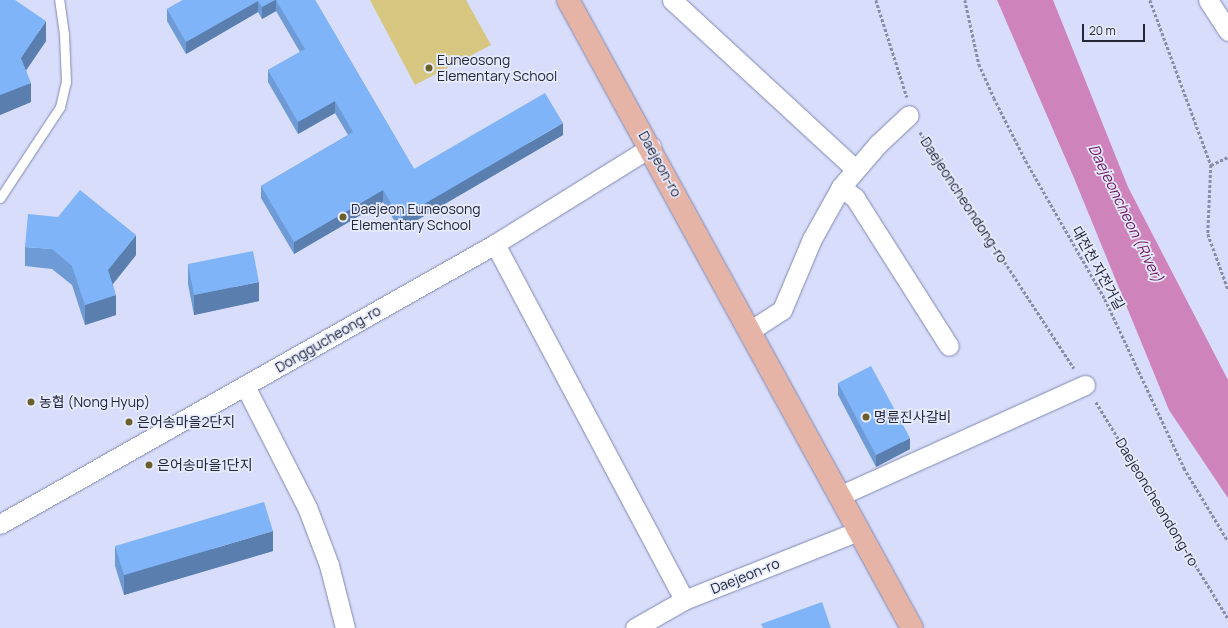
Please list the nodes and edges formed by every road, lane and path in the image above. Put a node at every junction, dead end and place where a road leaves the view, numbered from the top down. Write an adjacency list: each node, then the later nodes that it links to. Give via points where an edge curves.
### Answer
1 (59, 0): 15 (lane, via 64,34 66,82 60,107)
2 (568, 0): 10 (main road, Daejeon-ro)
3 (672, 0): 13 (street)
4 (876, 0): 9 (path, Daejeoncheondong-ro, via 906,92)
5 (965, 0): 25 (path, 대전천 자전거길, via 979,64 994,98 1026,161 1106,299 1184,468)
6 (1150, 0): 12 (path)
7 (1208, 0): 8 (street)
8 (1228, 31)
9 (909, 115): 13 (street); 20 (path, Daejeoncheondong-ro)
10 (651, 147): 16 (street, Donggucheong-ro); 18 (main road, Daejeon-ro)
11 (1228, 157): 12 (path)
12 (1211, 165): 17 (path, via 1208,234)
13 (855, 169): 14 (street)
14 (841, 187): 18 (street, via 812,239 782,310); 19 (street, via 855,198)
15 (0, 198)
16 (495, 244): 21 (street, Donggucheong-ro); 26 (street)
17 (1228, 289)
18 (751, 330): 22 (main road, Daejeon-ro)
19 (949, 346)
20 (1085, 385): 22 (street); 27 (path, Daejeoncheondong-ro)
21 (245, 386): 23 (street, Donggucheong-ro); 28 (street, via 306,507 329,565)
22 (839, 496): 24 (main road, Daejeon-ro)
23 (0, 524)
24 (858, 531): 26 (street, Daejeon-ro); 30 (main road, Daejeon-ro)
25 (1228, 541)
26 (684, 600): 29 (street, Daejeon-ro)
27 (1228, 618)
28 (345, 628)
29 (635, 628)
30 (912, 628)

